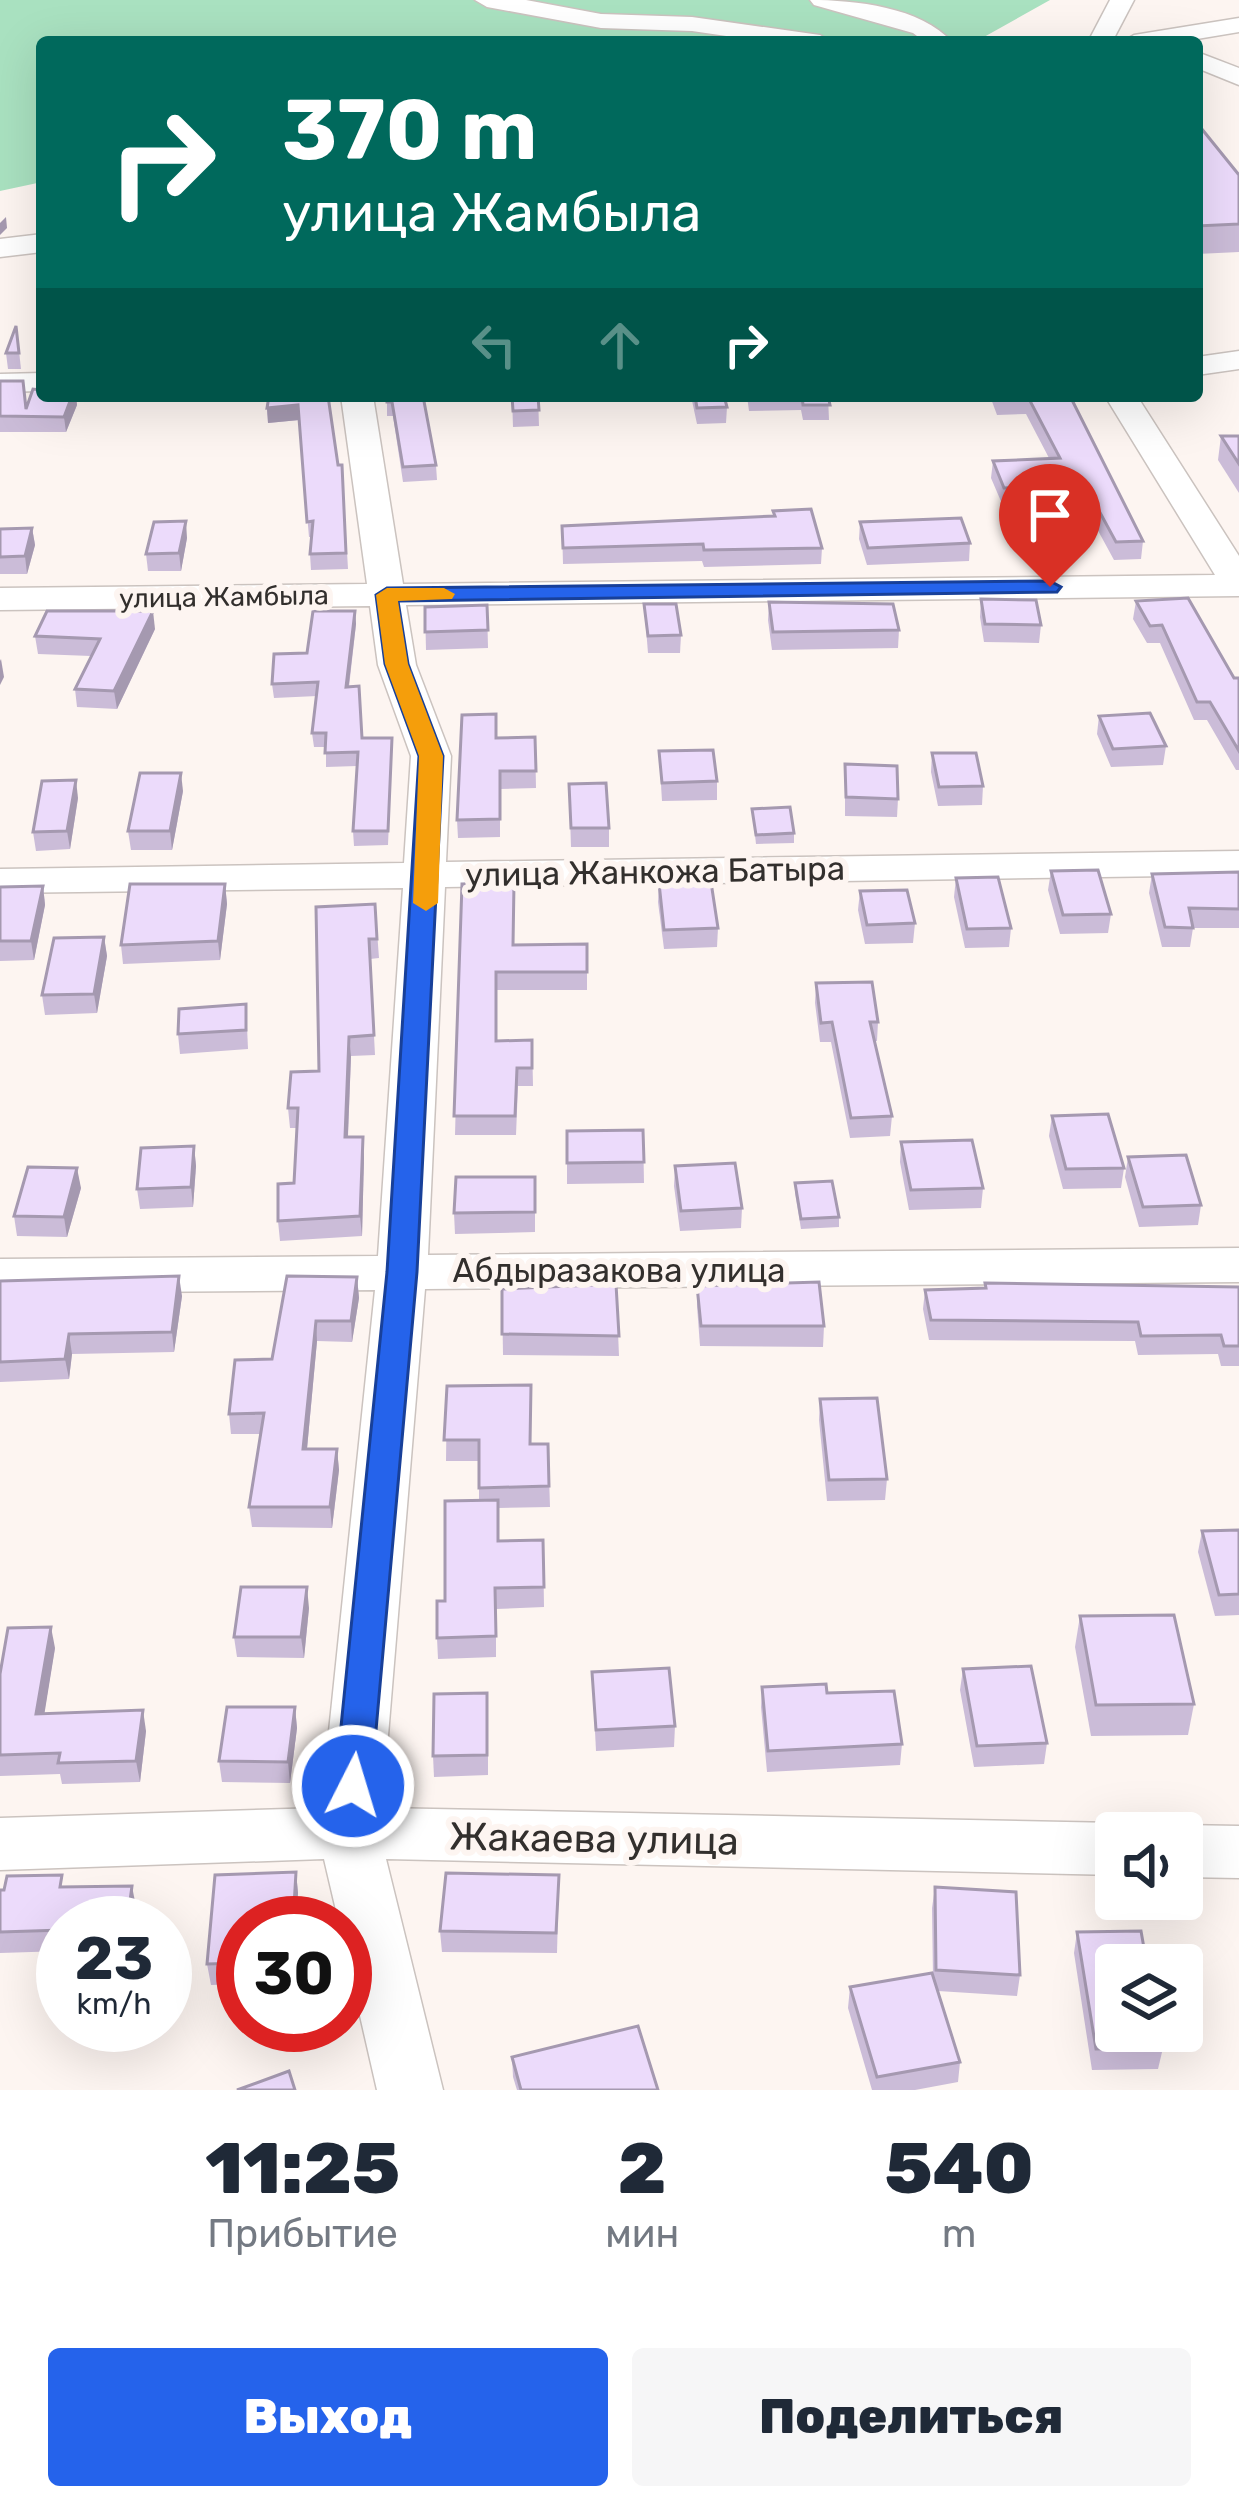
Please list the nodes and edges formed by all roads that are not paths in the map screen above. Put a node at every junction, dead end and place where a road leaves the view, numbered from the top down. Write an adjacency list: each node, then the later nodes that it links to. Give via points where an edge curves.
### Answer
1 (487, 0): 5 (street, via 601,21)
2 (822, 0): 6 (street)
3 (1122, 0): 7 (street)
4 (1239, 25): 8 (street)
5 (777, 36)
6 (932, 36)
7 (1103, 36)
8 (1180, 36)
9 (1203, 61): 10 (street)
10 (1239, 76)
11 (36, 244): 12 (street)
12 (0, 248)
13 (1239, 361): 14 (street)
14 (1203, 365)
15 (0, 382): 16 (street)
16 (36, 382)
17 (358, 402): 20 (street)
18 (1125, 402): 19 (street)
19 (1239, 584): 20 (street, улица Жамбыла)
20 (387, 595): 21 (street, улица Жамбыла); 23 (street, via 397,664 431,756)
21 (0, 599)
22 (1239, 863): 23 (street, улица Жанкожа Батыра)
23 (428, 874): 24 (street, улица Жанкожа Батыра); 26 (street)
24 (0, 881)
25 (1239, 1265): 26 (street, Абдыразакова улица)
26 (402, 1272): 27 (street, Абдыразакова улица); 28 (street)
27 (0, 1276)
28 (349, 1833): 29 (street, Жакаева улица); 30 (street, Жакаева улица); 33 (street)
29 (0, 1844)
30 (1095, 1849)
31 (1203, 1851): 32 (street)
32 (1239, 1852)
33 (410, 2090)

